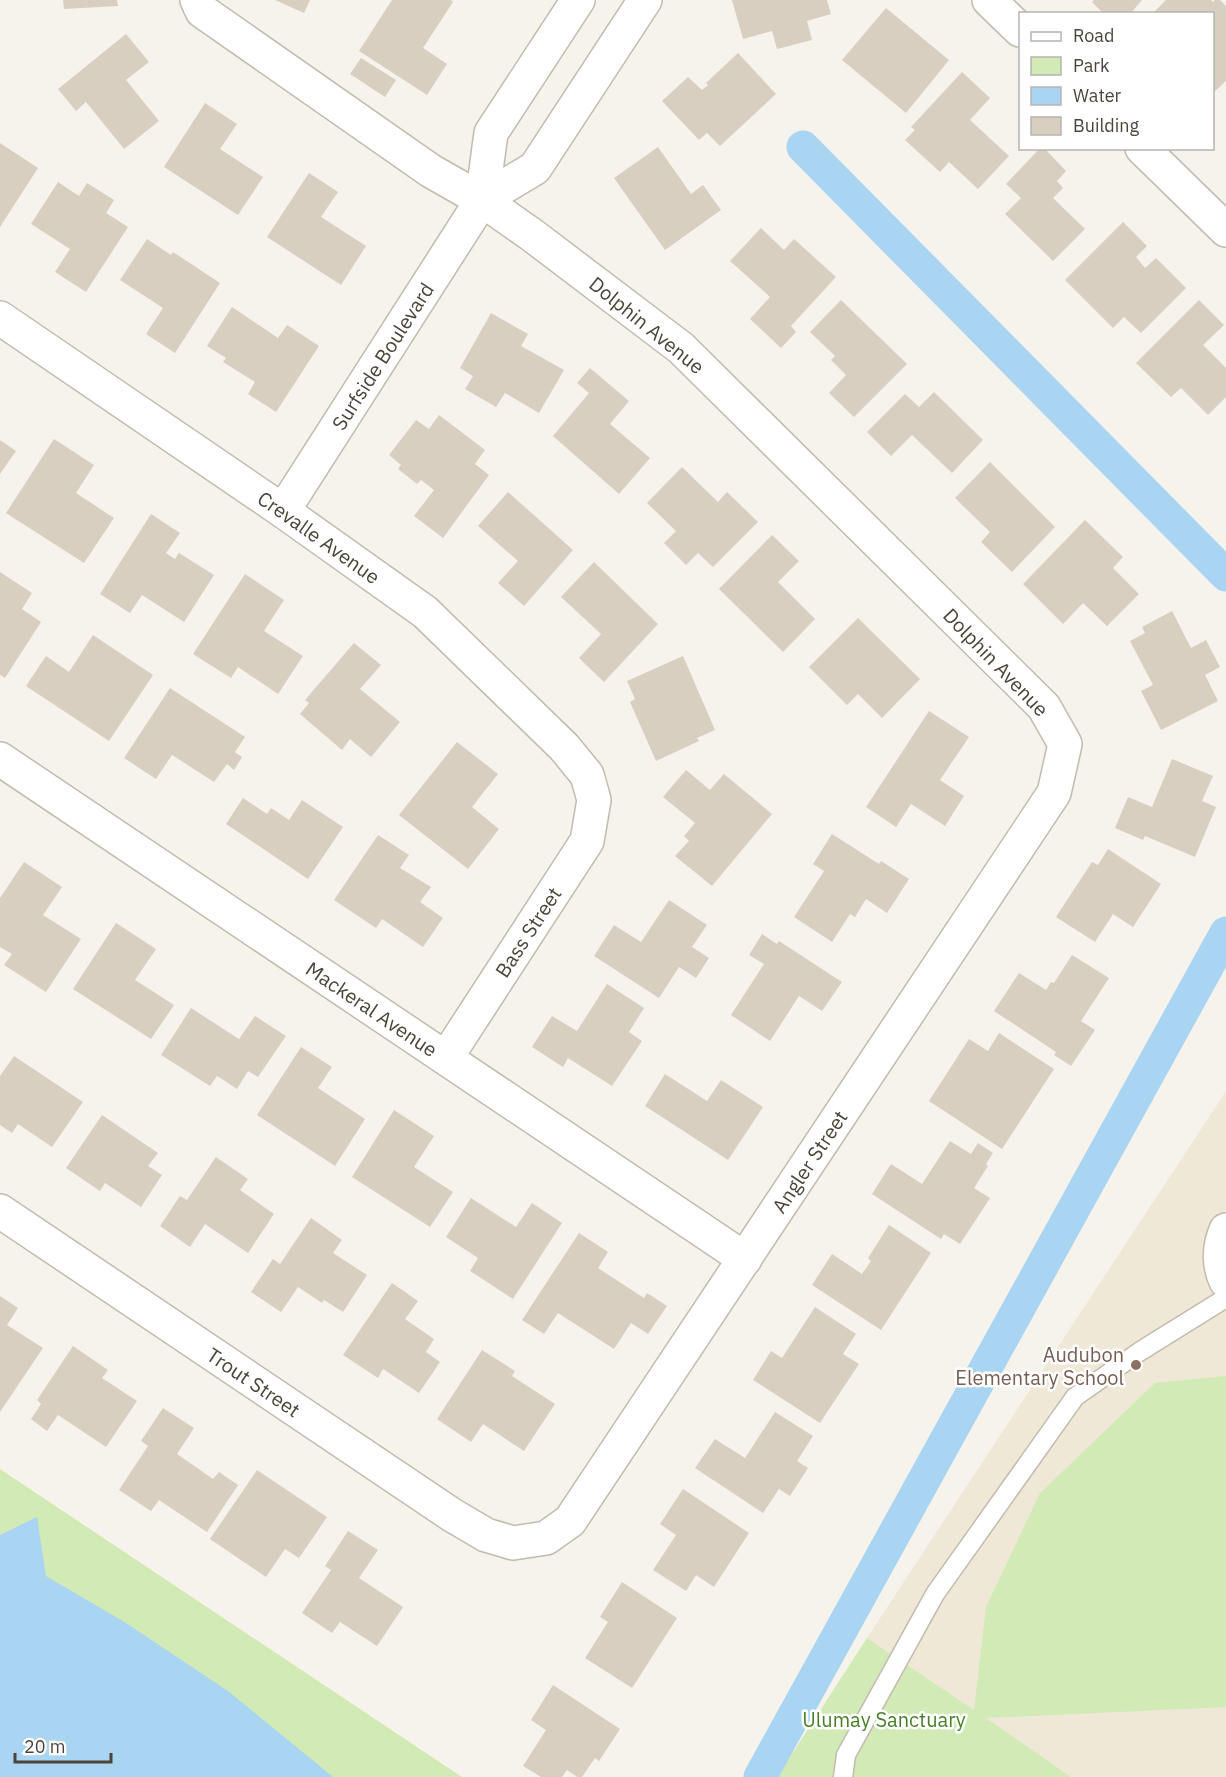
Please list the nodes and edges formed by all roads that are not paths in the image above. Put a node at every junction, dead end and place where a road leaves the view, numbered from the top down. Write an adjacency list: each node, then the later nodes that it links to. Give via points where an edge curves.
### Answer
1 (197, 0): 7 (street, Dolphin Avenue, via 211,18 431,171)
2 (578, 0): 7 (street, Surfside Boulevard, via 491,133)
3 (645, 0): 7 (street, Surfside Boulevard, via 535,168)
4 (989, 0): 5 (street)
5 (1019, 29)
6 (1144, 150): 8 (street)
7 (482, 200): 10 (street, Surfside Boulevard); 11 (street, Dolphin Avenue, via 681,348 1044,707)
8 (1226, 230)
9 (0, 318): 10 (street, Crevalle Avenue)
10 (283, 511): 13 (street, Crevalle Avenue, via 425,612 564,747 587,775)
11 (1065, 744): 17 (street, Angler Street, via 1054,794)
12 (0, 759): 14 (street, Mackeral Avenue)
13 (594, 800): 14 (street, Bass Street, via 587,841)
14 (446, 1058): 17 (street, Mackeral Avenue)
15 (0, 1211): 20 (street, Trout Street, via 452,1515 486,1535)
16 (1226, 1230): 18 (street, via 1221,1240 1220,1263)
17 (745, 1259): 20 (street, Angler Street, via 570,1521 546,1538)
18 (1226, 1281)
19 (1226, 1298): 21 (lane, via 1075,1397 935,1594 846,1755)
20 (513, 1542)
21 (843, 1777)

